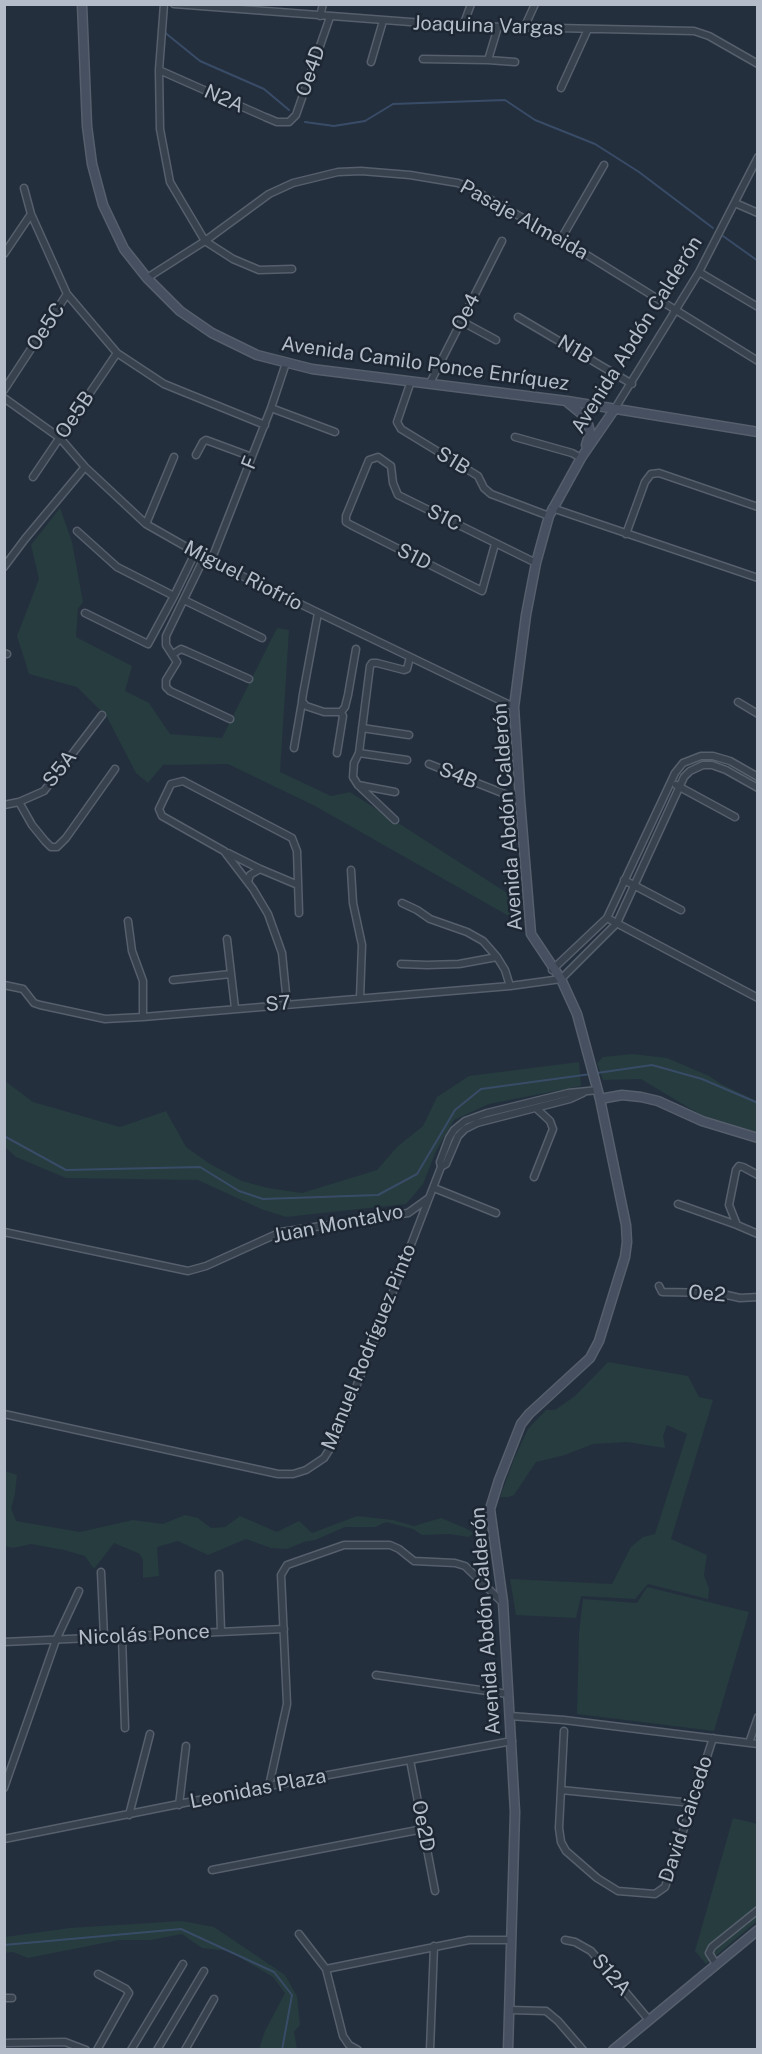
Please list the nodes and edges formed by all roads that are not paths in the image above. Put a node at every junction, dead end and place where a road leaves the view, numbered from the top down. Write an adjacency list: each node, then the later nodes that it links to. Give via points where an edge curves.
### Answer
1 (82, 4): 34 (street, Avenida Camilo Ponce Enríquez, via 87,126 97,186 124,249)
2 (164, 4): 19 (street)
3 (174, 4): 7 (street, Joaquina Vargas)
4 (323, 4): 7 (street)
5 (471, 4): 10 (street)
6 (535, 4): 12 (street)
7 (320, 16): 8 (street, Joaquina Vargas)
8 (330, 17): 9 (street, Joaquina Vargas); 21 (street, Oe4D, via 296,115)
9 (383, 21): 10 (street, Joaquina Vargas); 16 (street)
10 (463, 26): 11 (street, Joaquina Vargas)
11 (498, 27): 12 (street, Joaquina Vargas); 15 (street)
12 (524, 28): 13 (street, Joaquina Vargas)
13 (588, 29): 18 (street, Joaquina Vargas, via 694,31); 20 (street)
14 (423, 59): 15 (street)
15 (488, 60): 17 (street)
16 (371, 62)
17 (515, 62)
18 (758, 64)
19 (159, 70): 21 (street, N2A, via 277,122); 29 (street, via 160,129 170,182)
20 (561, 88)
21 (289, 122)
22 (758, 157): 25 (street, Avenida Abdón Calderón)
23 (604, 165): 28 (street)
24 (24, 188): 27 (street)
25 (735, 203): 26 (street); 33 (street, Avenida Abdón Calderón)
26 (758, 213)
27 (31, 214): 31 (street); 35 (street)
28 (561, 239): 29 (street, Pasaje Almeida, via 458,183 362,171 338,172 293,183 269,194); 37 (street, Pasaje Almeida)
29 (206, 241): 32 (street, via 259,270); 34 (street, Pasaje Almeida)
30 (502, 241): 39 (street, Oe4)
31 (4, 254)
32 (291, 269)
33 (699, 272): 36 (street); 37 (street, Avenida Abdón Calderón)
34 (147, 278): 43 (street, Avenida Camilo Ponce Enríquez, via 180,310 212,333 257,355)
35 (67, 294): 41 (street); 47 (street, Oe5C)
36 (758, 307)
37 (676, 309): 42 (street, Pasaje Almeida); 46 (street, Avenida Abdón Calderón)
38 (518, 317): 46 (street, N1B)
39 (461, 321): 40 (street); 45 (street, Oe4)
40 (496, 340)
41 (117, 353): 52 (street, via 164,384); 56 (street, Oe5B)
42 (758, 361)
43 (285, 363): 44 (street, Avenida Camilo Ponce Enríquez); 50 (street, F)
44 (411, 381): 45 (street, Avenida Camilo Ponce Enríquez); 64 (street, S1B, via 397,422 401,429 478,476 491,494)
45 (430, 383): 49 (street, Avenida Camilo Ponce Enríquez)
46 (632, 384): 51 (street, Avenida Abdón Calderón)
47 (4, 390)
48 (4, 398): 56 (street, Miguel Riofrío)
49 (567, 401): 51 (street, Avenida Camilo Ponce Enríquez); 60 (street, via 583,415 589,428)
50 (271, 408): 52 (street, F); 53 (street)
51 (614, 410): 54 (street, Avenida Camilo Ponce Enríquez); 60 (street, Avenida Abdón Calderón)
52 (265, 425): 59 (street, F)
53 (335, 432)
54 (758, 432)
55 (514, 437): 60 (street)
56 (60, 438): 61 (street, Miguel Riofrío); 62 (street, Oe5B)
57 (196, 455): 59 (street, via 206,440)
58 (174, 456): 66 (street)
59 (252, 457): 71 (street, F)
60 (581, 458): 64 (street, Avenida Abdón Calderón)
61 (85, 467): 66 (street, Miguel Riofrío); 73 (street)
62 (33, 477)
63 (758, 507): 68 (street, via 659,473 651,474)
64 (550, 512): 68 (street, S1B); 72 (street, Avenida Abdón Calderón)
65 (346, 522): 69 (street, S1D, via 482,591); 69 (street, S1C, via 369,460 378,457 391,465 398,495)
66 (146, 524): 70 (street, Miguel Riofrío)
67 (77, 531): 75 (street, via 117,567)
68 (626, 534): 74 (street, S1B)
69 (495, 544): 72 (street, S1C)
70 (195, 553): 71 (street, Miguel Riofrío); 75 (street)
71 (207, 559): 76 (street, F); 78 (street, Miguel Riofrío)
72 (536, 563): 86 (street, Avenida Abdón Calderón)
73 (4, 567)
74 (758, 578)
75 (174, 596): 77 (street, via 148,644)
76 (184, 600): 79 (street); 81 (street, F, via 166,636)
77 (85, 613)
78 (318, 613): 82 (street, Miguel Riofrío); 84 (street)
79 (262, 638)
80 (356, 649): 87 (street, via 345,707)
81 (172, 654): 83 (street, via 181,649); 90 (street, F, via 177,662 166,687)
82 (410, 657): 86 (street, Miguel Riofrío); 91 (street, via 404,670 372,663)
83 (249, 679)
84 (302, 701): 87 (street, via 315,711); 93 (street)
85 (738, 702): 88 (street)
86 (514, 707): 105 (street, Avenida Abdón Calderón)
87 (340, 712): 94 (street, via 343,716)
88 (758, 714)
89 (102, 715): 106 (street, S5A, via 44,791)
90 (230, 719)
91 (362, 728): 92 (street); 95 (street)
92 (409, 735)
93 (294, 748)
94 (337, 753)
95 (359, 753): 96 (street); 101 (street, via 353,777)
96 (407, 760)
97 (429, 764): 105 (street, S4B)
98 (115, 769): 106 (street, via 57,848 45,841)
99 (758, 777): 100 (street, via 730,761 701,756 683,763); 103 (street)
100 (670, 783): 102 (street); 110 (street)
101 (358, 785): 104 (street); 109 (street)
102 (680, 786): 103 (street, via 690,771 703,765 726,770); 108 (street); 111 (street)
103 (755, 786)
104 (395, 792)
105 (520, 800): 128 (street, Avenida Abdón Calderón, via 531,934)
106 (19, 802): 107 (street, S5A)
107 (4, 805)
108 (735, 818)
109 (395, 820)
110 (648, 829): 111 (street); 115 (street)
111 (658, 833): 118 (street)
112 (224, 851): 113 (street); 116 (street); 117 (street, via 162,816 159,809 171,784 183,781 292,838 297,850)
113 (260, 869): 116 (street, via 250,875); 117 (street)
114 (351, 870): 134 (street, via 352,903 362,945)
115 (624, 880): 118 (street); 122 (street)
116 (248, 882): 136 (street, via 278,941)
117 (298, 885): 121 (street)
118 (634, 885): 120 (street); 124 (street)
119 (402, 903): 126 (street, via 483,941)
120 (681, 910)
121 (299, 913)
122 (607, 918): 124 (street); 128 (street)
123 (128, 921): 138 (street, via 142,981)
124 (617, 923): 130 (street); 135 (street)
125 (227, 939): 129 (street)
126 (497, 957): 127 (street, via 459,964); 133 (street)
127 (401, 964)
128 (552, 969): 130 (street, Avenida Abdón Calderón)
129 (231, 974): 131 (street); 137 (street)
130 (561, 979): 133 (street, S7); 139 (street, Avenida Abdón Calderón, via 577,1014)
131 (173, 980)
132 (4, 985): 138 (street, S7, via 23,989 40,1005 105,1019)
133 (510, 986): 134 (street, S7)
134 (360, 998): 136 (street, S7)
135 (758, 998)
136 (287, 1004): 137 (street, S7)
137 (235, 1008): 138 (street, S7)
138 (143, 1017)
139 (598, 1091): 140 (street); 142 (street, via 658,1101 702,1121); 161 (street, Avenida Abdón Calderón, via 626,1225 625,1257 595,1349 521,1424 492,1500)
140 (584, 1093): 141 (street); 143 (street, via 568,1093 465,1121 449,1138)
141 (536, 1108): 143 (street, via 468,1127 458,1136); 145 (street, via 553,1129)
142 (758, 1138)
143 (441, 1167): 146 (street)
144 (758, 1175): 149 (street, via 739,1166)
145 (534, 1177)
146 (434, 1188): 147 (street); 150 (street)
147 (430, 1197): 153 (street, Juan Montalvo, via 408,1213 281,1232 188,1271); 157 (street, Manuel Rodríguez Pinto, via 336,1439 324,1458 306,1470 278,1474)
148 (678, 1204): 151 (street)
149 (729, 1205): 151 (street, via 725,1213); 152 (street)
150 (496, 1213)
151 (716, 1217): 152 (street)
152 (737, 1225): 154 (street)
153 (4, 1232)
154 (758, 1234)
155 (659, 1286): 156 (street, Oe2, via 662,1292)
156 (758, 1297)
157 (4, 1414)
158 (101, 1572): 164 (street)
159 (219, 1574): 163 (street)
160 (79, 1592): 166 (street)
161 (503, 1602): 162 (street, via 461,1564 414,1561 390,1545 344,1545 283,1569); 169 (street, Avenida Abdón Calderón)
162 (284, 1629): 163 (street, Nicolás Ponce); 183 (street, via 287,1704)
163 (221, 1631): 165 (street, Nicolás Ponce)
164 (104, 1637): 165 (street, Nicolás Ponce); 166 (street, Nicolás Ponce)
165 (122, 1637): 172 (street)
166 (56, 1640): 167 (street, Nicolás Ponce); 180 (street)
167 (4, 1642)
168 (376, 1675): 169 (street)
169 (508, 1694): 170 (street, Avenida Abdón Calderón)
170 (510, 1716): 175 (street); 176 (street, Avenida Abdón Calderón)
171 (758, 1717): 177 (street)
172 (125, 1728)
173 (564, 1731): 185 (street)
174 (150, 1734): 188 (street)
175 (713, 1738): 177 (street); 186 (street, David Caicedo)
176 (512, 1741): 182 (street, Leonidas Plaza); 196 (street, Avenida Abdón Calderón, via 515,1812)
177 (749, 1743): 178 (street)
178 (758, 1744)
179 (186, 1746): 187 (street)
180 (14, 1760): 181 (street); 184 (street)
181 (4, 1761)
182 (410, 1761): 183 (street, Leonidas Plaza); 189 (street, Oe2D)
183 (269, 1786): 187 (street, Leonidas Plaza)
184 (4, 1788)
185 (561, 1790): 186 (street); 186 (street, David Caicedo, via 561,1842 566,1851 618,1891 655,1894 665,1887)
186 (692, 1803)
187 (178, 1805): 188 (street, Leonidas Plaza)
188 (129, 1815): 190 (street, Leonidas Plaza)
189 (423, 1829): 191 (street); 192 (street, Oe2D)
190 (4, 1839)
191 (212, 1870)
192 (435, 1891)
193 (758, 1910): 200 (street, via 712,1947 709,1953)
194 (758, 1930): 200 (street)
195 (299, 1934): 201 (street)
196 (511, 1940): 198 (street); 205 (street, Avenida Abdón Calderón)
197 (565, 1940): 206 (street, S12A, via 591,1951)
198 (434, 1946): 201 (street); 216 (street)
199 (183, 1964): 212 (street)
200 (716, 1964): 206 (street)
201 (326, 1969): 215 (street, via 343,2036)
202 (204, 1971): 213 (street)
203 (98, 1974): 211 (street, via 129,1994)
204 (214, 1999): 214 (street)
205 (509, 2010): 217 (street, Avenida Abdón Calderón); 218 (street, via 546,2011)
206 (649, 2020): 208 (street)
207 (4, 2044): 209 (street); 210 (street, via 65,2042)
208 (624, 2046): 219 (street)
209 (8, 2049)
210 (84, 2049)
211 (97, 2049)
212 (130, 2049)
213 (157, 2049)
214 (186, 2049)
215 (358, 2049)
216 (430, 2049)
217 (508, 2049)
218 (583, 2049)
219 (613, 2049)

